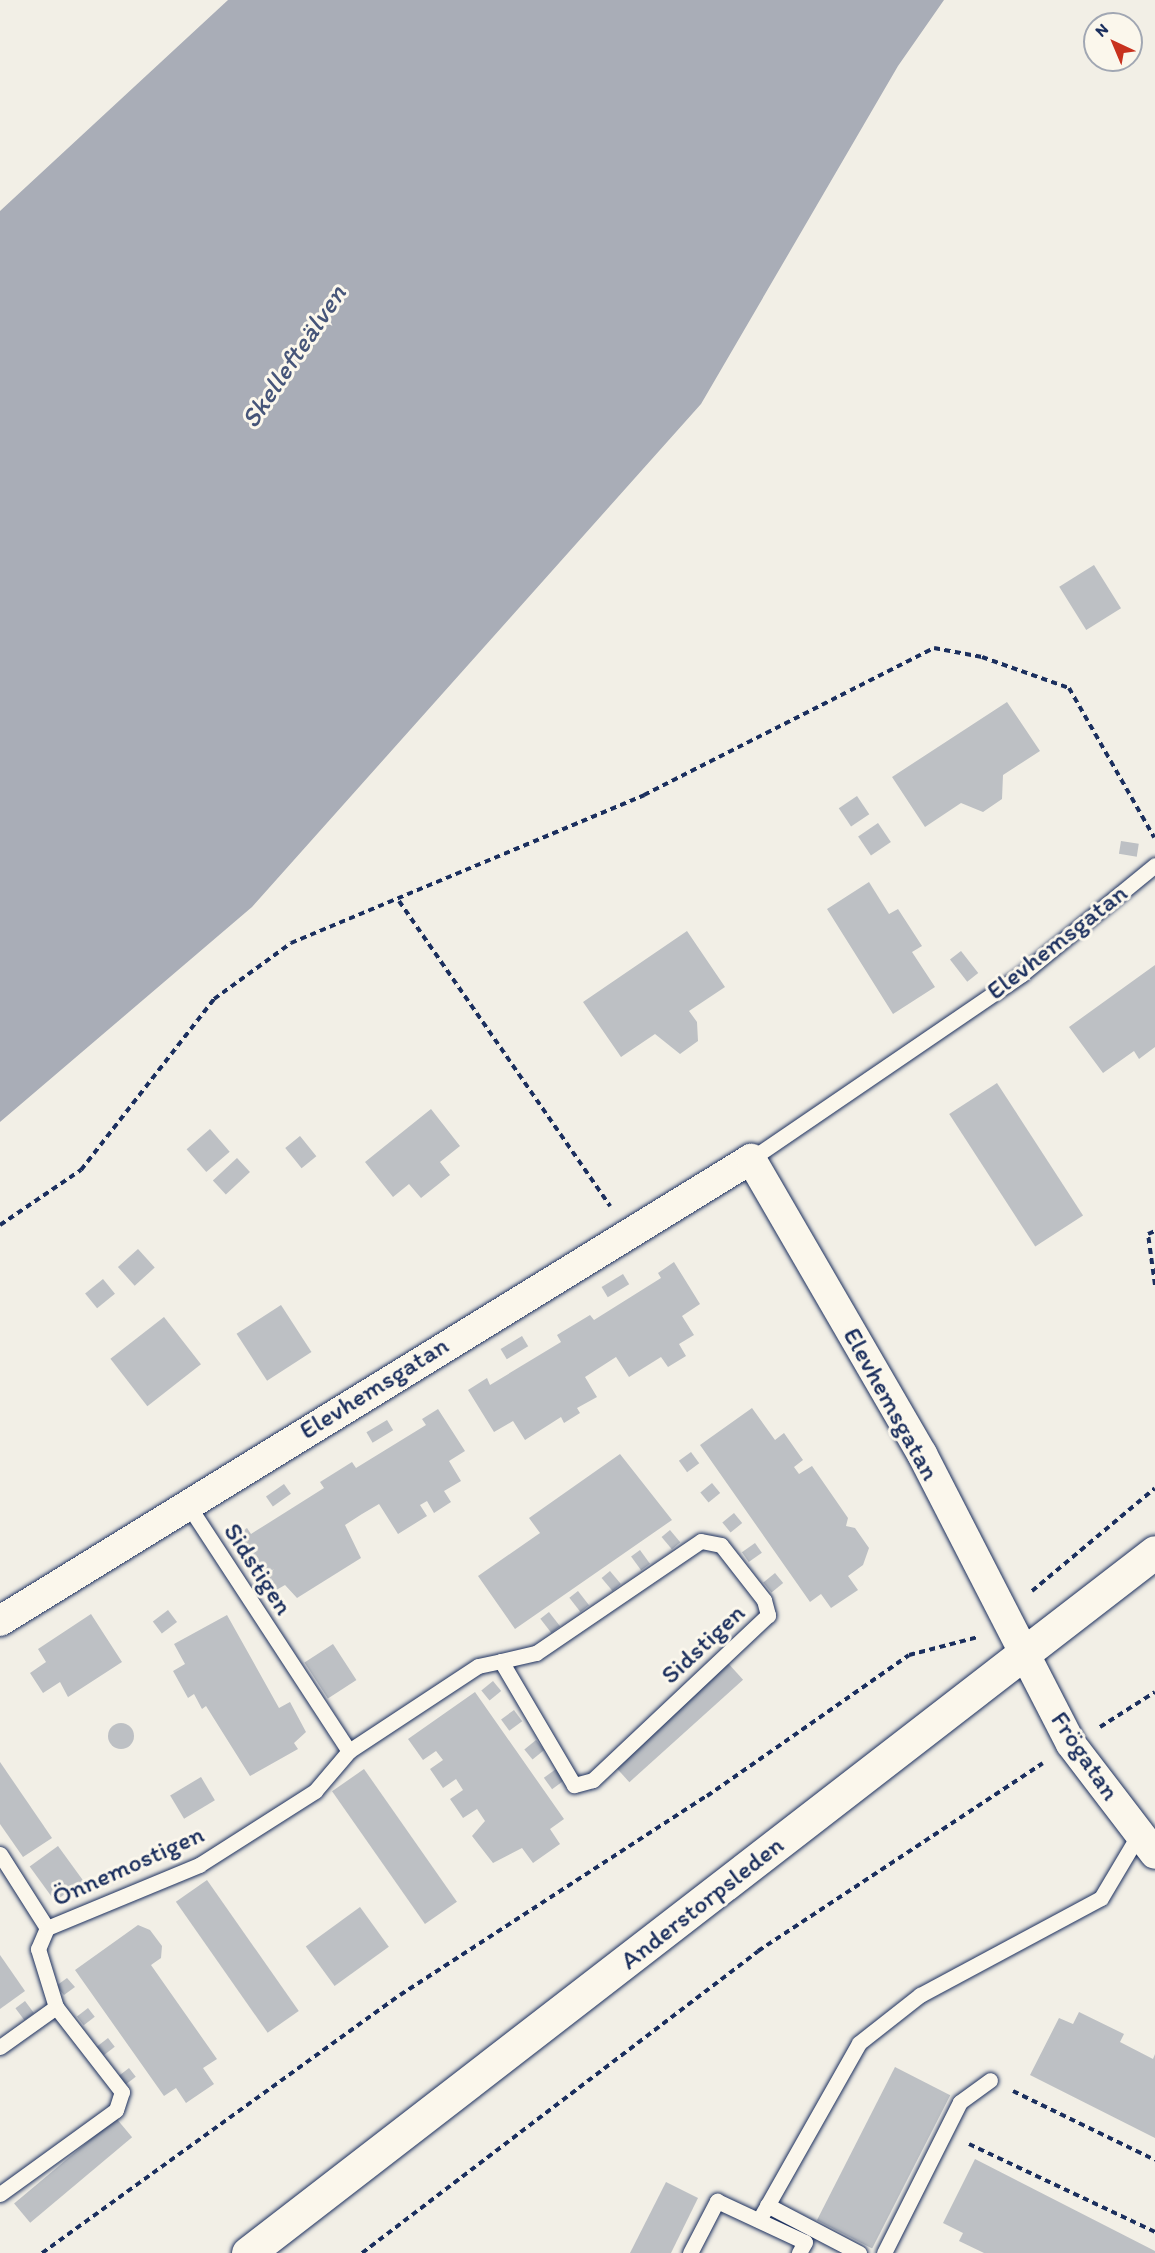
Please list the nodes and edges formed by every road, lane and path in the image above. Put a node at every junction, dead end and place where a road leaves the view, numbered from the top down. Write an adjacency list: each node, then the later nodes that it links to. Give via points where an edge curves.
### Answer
1 (1155, 839): 3 (path, via 1069,688 982,657 934,648 644,795)
2 (1155, 865): 4 (lane, Elevhemsgatan, via 1022,974)
3 (399, 901): 5 (path, via 291,943 214,999 81,1170); 6 (path)
4 (751, 1159): 6 (street, Elevhemsgatan); 12 (street, Elevhemsgatan, via 922,1454)
5 (0, 1225)
6 (627, 1230): 10 (street, Elevhemsgatan)
7 (1155, 1231): 8 (path, via 1148,1234)
8 (1155, 1285)
9 (1155, 1488): 12 (path)
10 (188, 1505): 13 (street, Elevhemsgatan); 18 (lane, Sidstigen)
11 (1155, 1552): 14 (main road, Anderstorpsleden)
12 (1001, 1616): 14 (street, Elevhemsgatan); 31 (path, via 971,1643 909,1655 706,1796 400,1995)
13 (0, 1621)
14 (1022, 1654): 17 (street, Frögatan); 32 (main road, Anderstorpsleden)
15 (501, 1661): 15 (lane, Sidstigen, via 536,1653 701,1541 721,1545 764,1600 768,1615 593,1780 574,1785); 18 (lane, Sidstigen, via 478,1666)
16 (1155, 1692): 17 (path)
17 (1071, 1744): 19 (street, Frögatan); 33 (path, via 758,1951)
18 (349, 1751): 21 (lane, Önnemostigen, via 315,1791 199,1864)
19 (1147, 1844): 28 (lane, via 1101,1898 920,1995 859,2043)
20 (0, 1854): 21 (lane)
21 (47, 1928): 22 (lane, Önnemostigen, via 38,1949)
22 (56, 2007): 23 (lane); 27 (lane, Önnemostigen, via 122,2092 116,2110)
23 (0, 2047)
24 (990, 2080): 25 (lane, via 960,2102); 26 (path)
25 (944, 2132): 30 (path); 37 (lane)
26 (1155, 2160)
27 (0, 2194)
28 (767, 2205): 29 (lane); 36 (lane)
29 (759, 2220): 34 (lane, via 717,2201); 35 (lane, via 804,2242)
30 (1155, 2232)
31 (42, 2253)
32 (248, 2253)
33 (362, 2253)
34 (690, 2253)
35 (799, 2253)
36 (859, 2253)
37 (884, 2253)

